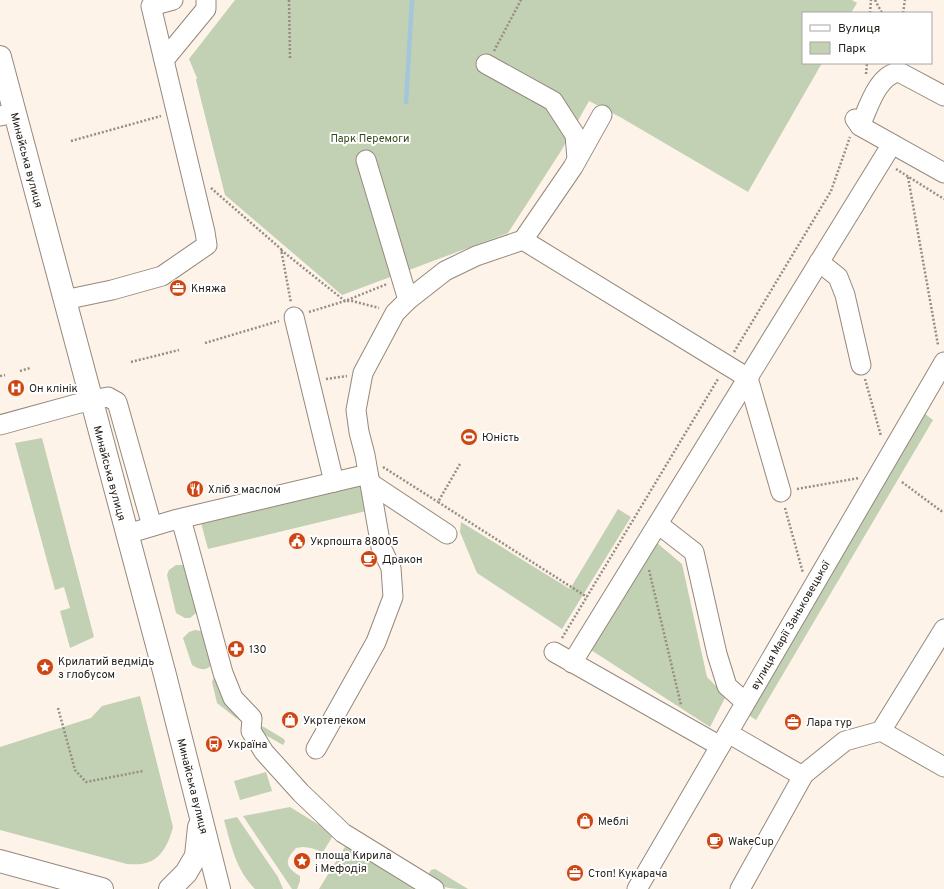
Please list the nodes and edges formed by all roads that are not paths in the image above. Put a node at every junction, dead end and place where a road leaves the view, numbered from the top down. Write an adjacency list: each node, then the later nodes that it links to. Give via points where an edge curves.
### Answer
1 (173, 0): 4 (street, via 151,6)
2 (206, 0): 4 (street, via 206,9)
3 (0, 57): 7 (main road, Минайська вулиця)
4 (164, 60): 15 (street, via 207,245 162,276)
5 (486, 64): 10 (street, via 553,101 575,136)
6 (944, 96): 9 (street, via 899,72 889,75 879,85 857,123)
7 (7, 115): 15 (main road, Минайська вулиця)
8 (602, 115): 10 (street)
9 (892, 144): 12 (street); 14 (street)
10 (577, 159): 13 (street)
11 (366, 160): 16 (street)
12 (944, 174)
13 (524, 240): 16 (street, via 476,256 445,271); 20 (street)
14 (819, 262): 19 (street, via 838,277 845,295); 20 (street)
15 (64, 300): 21 (main road, Минайська вулиця)
16 (402, 306): 23 (street, via 363,373 356,410)
17 (294, 317): 24 (street)
18 (941, 354): 34 (street, вулиця Марії Заньковецької)
19 (862, 365)
20 (748, 378): 25 (street); 27 (street)
21 (91, 400): 22 (street); 28 (street, via 108,397 117,402); 29 (main road, Минайська вулиця)
22 (0, 424)
23 (369, 479): 24 (street); 30 (street); 37 (street, via 381,546 391,568 393,597 376,642)
24 (334, 482): 28 (street)
25 (781, 492)
26 (180, 523): 45 (street, via 183,526 233,698 252,718 251,731 264,752 301,793 343,833)
27 (658, 524): 33 (street); 34 (street, via 694,552 717,654 727,686)
28 (152, 526): 29 (street)
29 (127, 534): 40 (main road, Минайська вулиця)
30 (446, 534)
31 (944, 629): 35 (street)
32 (554, 652): 33 (street)
33 (572, 663): 36 (street, via 686,727)
34 (745, 702): 36 (street, вулиця Марії Заньковецької)
35 (881, 731): 38 (street); 39 (street, via 845,741)
36 (724, 740): 39 (street); 46 (street, вулиця Марії Заньковецької)
37 (316, 749)
38 (944, 767)
39 (804, 774): 47 (street)
40 (201, 816): 43 (main road, via 196,856 186,873); 44 (main road, Минайська вулиця)
41 (0, 861): 42 (main road)
42 (102, 889)
43 (170, 889)
44 (219, 889)
45 (434, 889)
46 (637, 889)
47 (740, 889)

